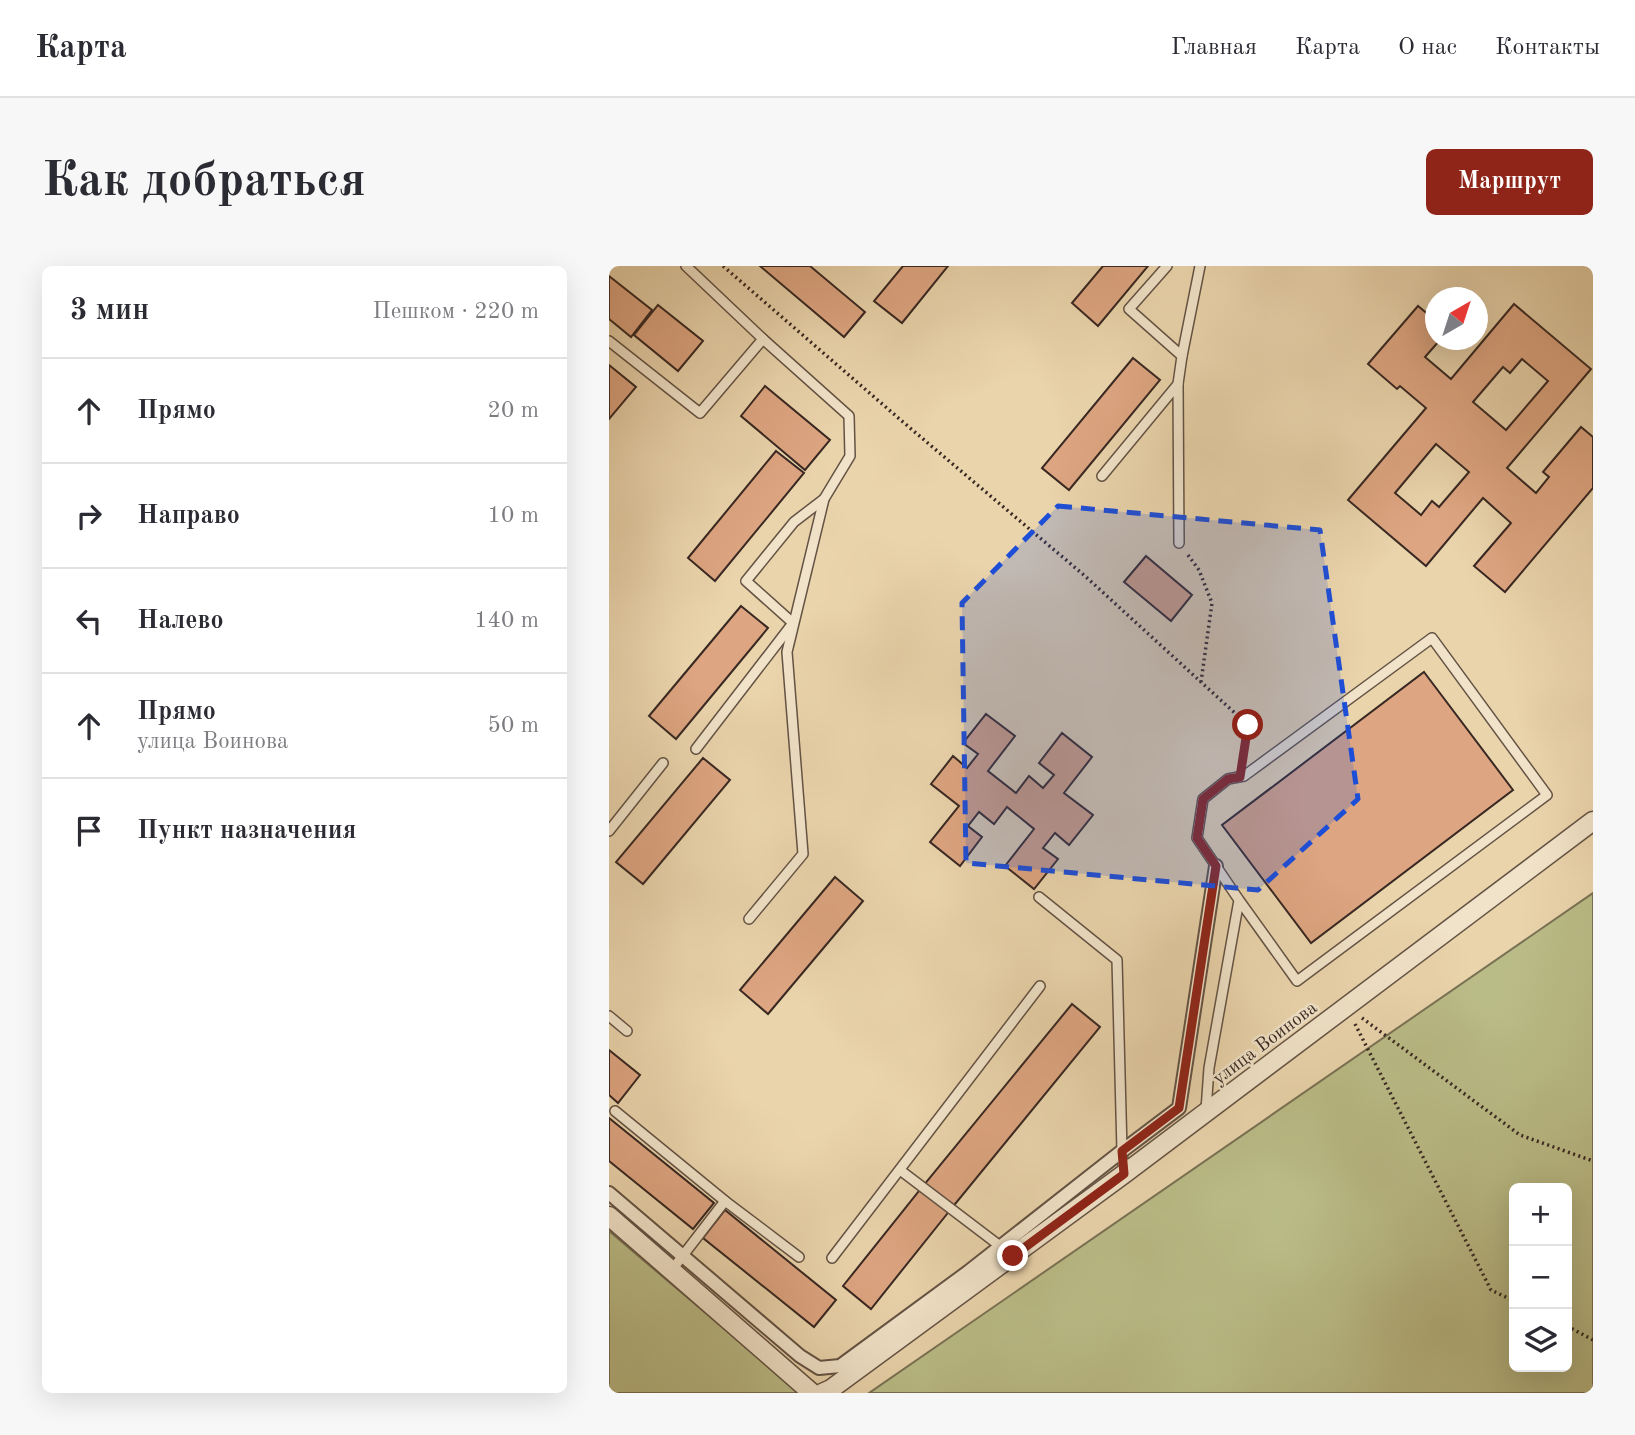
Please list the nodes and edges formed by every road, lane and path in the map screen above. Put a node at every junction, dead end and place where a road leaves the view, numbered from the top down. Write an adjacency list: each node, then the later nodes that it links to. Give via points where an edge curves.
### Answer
1 (723, 266): 13 (path, via 1085,576)
2 (1167, 266): 7 (lane, via 1129,309)
3 (1200, 266): 7 (lane)
4 (689, 267): 5 (lane)
5 (763, 339): 6 (lane, via 700,413); 10 (lane, via 849,416 850,456)
6 (609, 341)
7 (1182, 356): 8 (lane)
8 (1178, 384): 9 (lane); 11 (lane)
9 (1102, 476)
10 (824, 499): 12 (lane); 12 (lane, via 794,522 746,581)
11 (1178, 543): 13 (path, via 1199,570 1212,603)
12 (793, 623): 14 (lane); 22 (lane, via 787,652 803,854)
13 (1201, 682): 16 (path, via 1248,725)
14 (696, 749)
15 (663, 763): 18 (lane)
16 (1240, 777): 19 (lane, via 1228,779 1203,799 1197,838); 21 (lane, via 1432,638 1547,794 1297,981)
17 (1593, 821): 24 (street, улица Воинова)
18 (609, 831)
19 (1216, 866): 21 (lane); 29 (street, via 1179,1108)
20 (1039, 897): 29 (lane, via 1117,960)
21 (1239, 900): 28 (lane, via 1209,1068)
22 (749, 919)
23 (1040, 986): 31 (lane)
24 (1346, 1006): 28 (street, улица Воинова); 30 (path, via 1520,1135); 40 (path, via 1491,1290)
25 (609, 1016): 26 (lane)
26 (627, 1031)
27 (615, 1111): 34 (lane)
28 (1206, 1111): 32 (street, улица Воинова)
29 (1122, 1151): 32 (lane); 36 (street)
30 (1593, 1161)
31 (899, 1170): 36 (lane); 38 (lane)
32 (1124, 1174): 36 (street, улица Воинова)
33 (609, 1194): 39 (street)
34 (725, 1201): 37 (lane); 39 (lane)
35 (609, 1216): 39 (street)
36 (1007, 1251): 39 (street, via 839,1366 819,1368); 44 (street, улица Воинова)
37 (799, 1258)
38 (832, 1258)
39 (677, 1263): 43 (street)
40 (1509, 1299)
41 (1572, 1329): 42 (path)
42 (1593, 1340)
43 (812, 1393)
44 (822, 1393)

